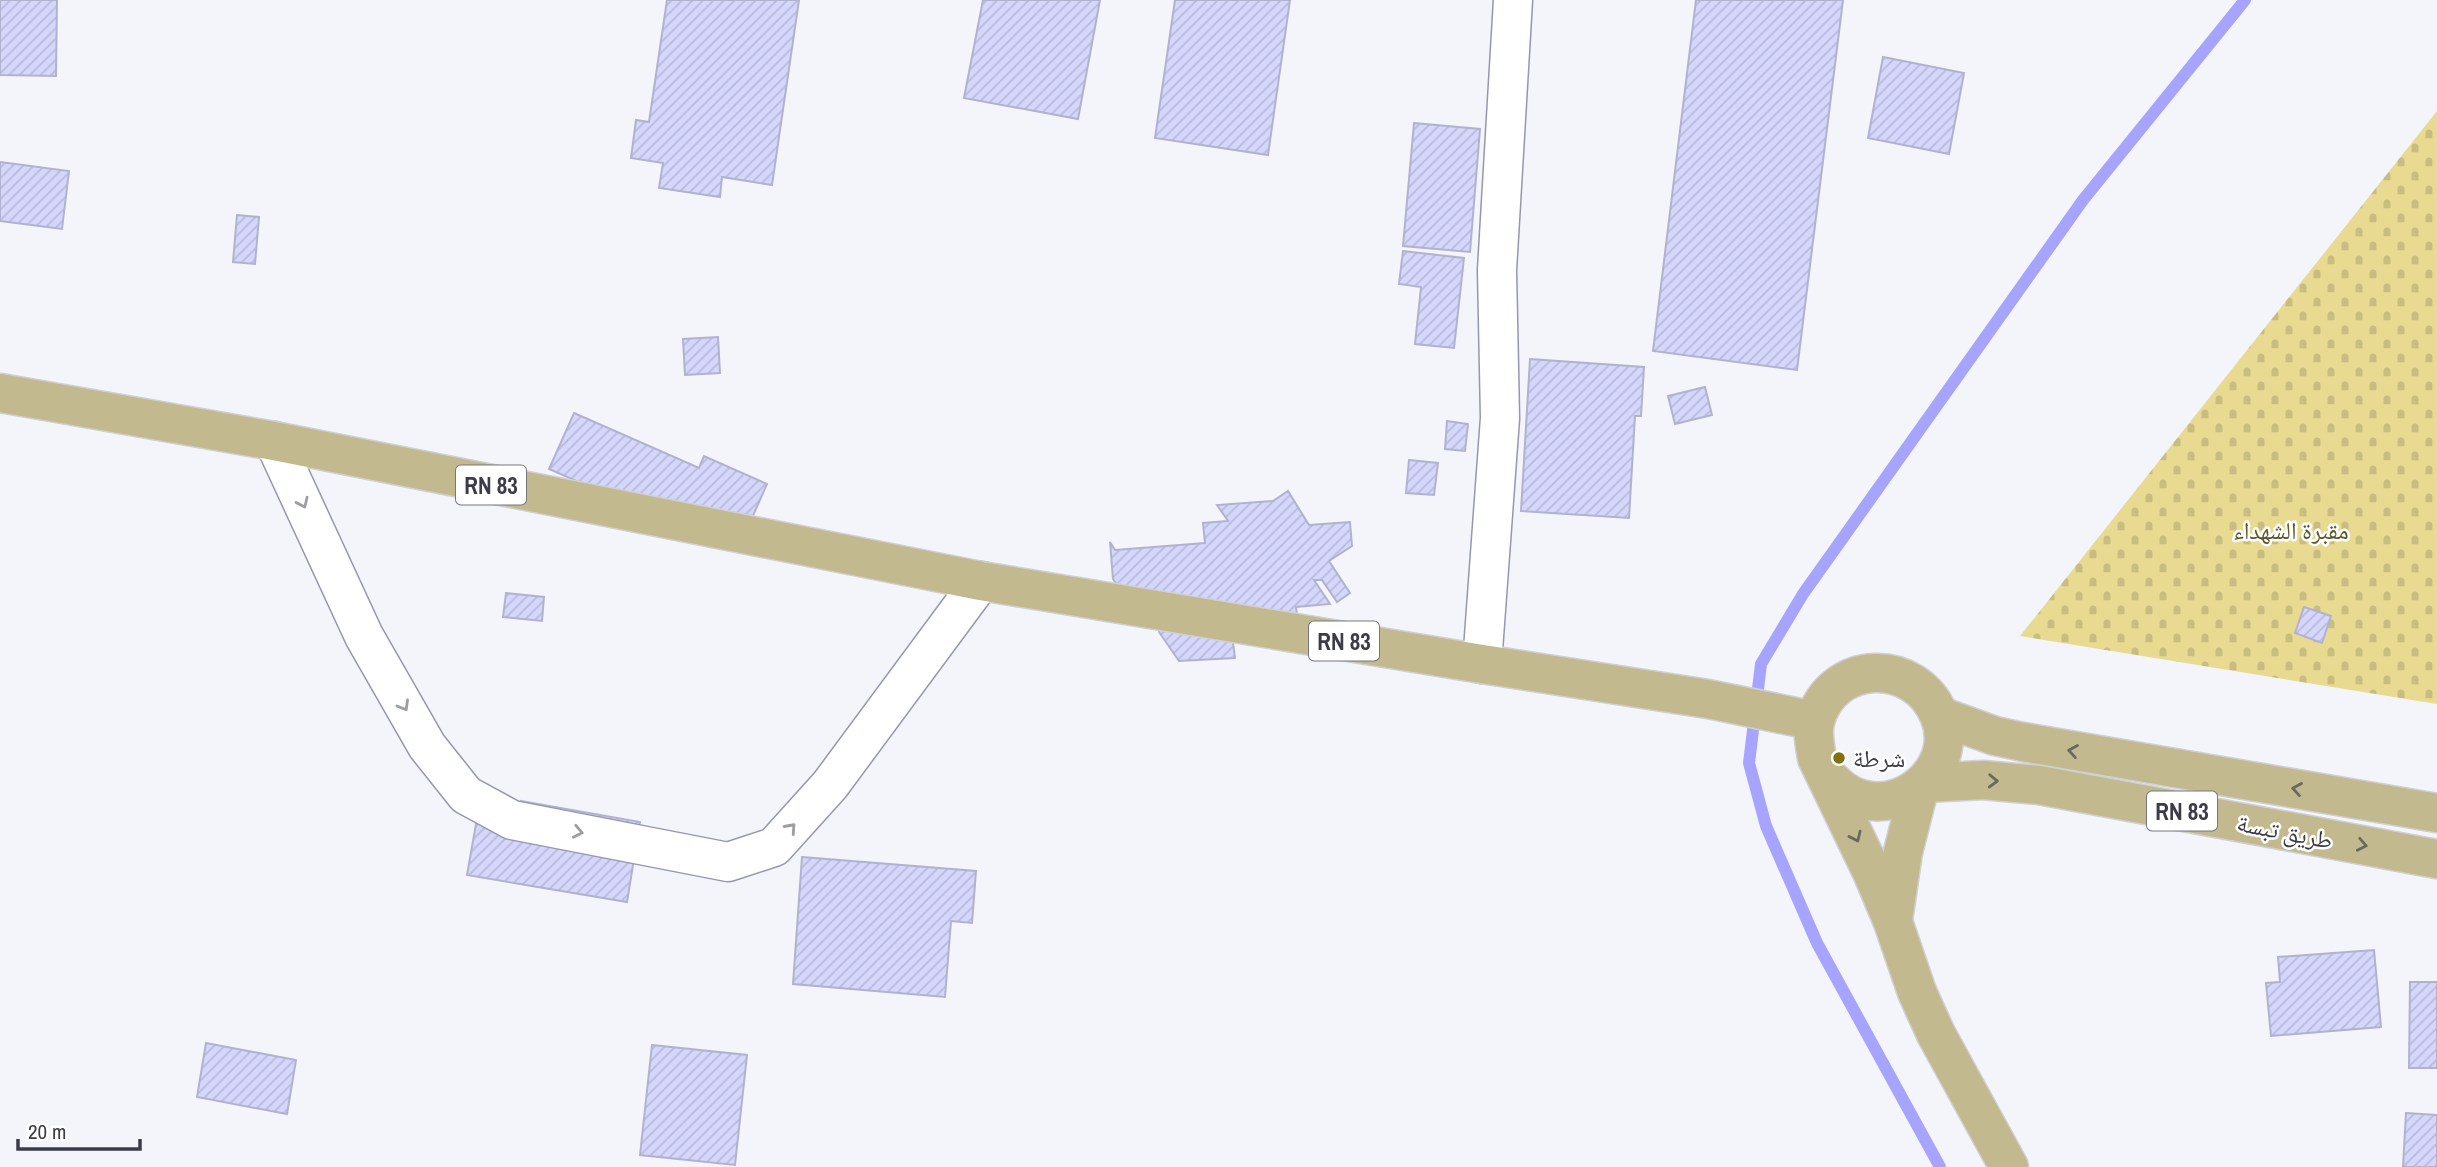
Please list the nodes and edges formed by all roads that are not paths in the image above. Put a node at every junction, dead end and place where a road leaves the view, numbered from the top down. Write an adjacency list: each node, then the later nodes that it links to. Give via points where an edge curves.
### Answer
1 (1513, 0): 5 (street, via 1497,270 1500,418)
2 (0, 393): 3 (main road, RN 83)
3 (275, 441): 4 (main road, RN 83); 4 (street, one-way to 4, via 364,636 428,746 466,795 512,820 728,862 774,847 830,785)
4 (981, 581): 5 (main road, RN 83)
5 (1482, 664): 7 (main road, RN 83)
6 (1940, 716): 7 (main road, via 1929,696 1911,680 1888,672 1865,673 1843,683 1826,699); 9 (main road, via 1944,740 1939,764); 10 (main road, طريق تبسة / RN 83, one-way to 6, via 2023,742)
7 (1815, 721): 8 (main road, via 1813,740)
8 (1826, 775): 9 (main road, via 1841,790 1880,802 1901,799); 12 (main road, one-way to 12)
9 (1922, 786): 11 (main road, طريق تبسة / RN 83, one-way to 11, via 1983,780 2039,785); 12 (main road, via 1903,852)
10 (2437, 813)
11 (2437, 859)
12 (1893, 922): 13 (main road, via 1936,1034)
13 (2009, 1167)

